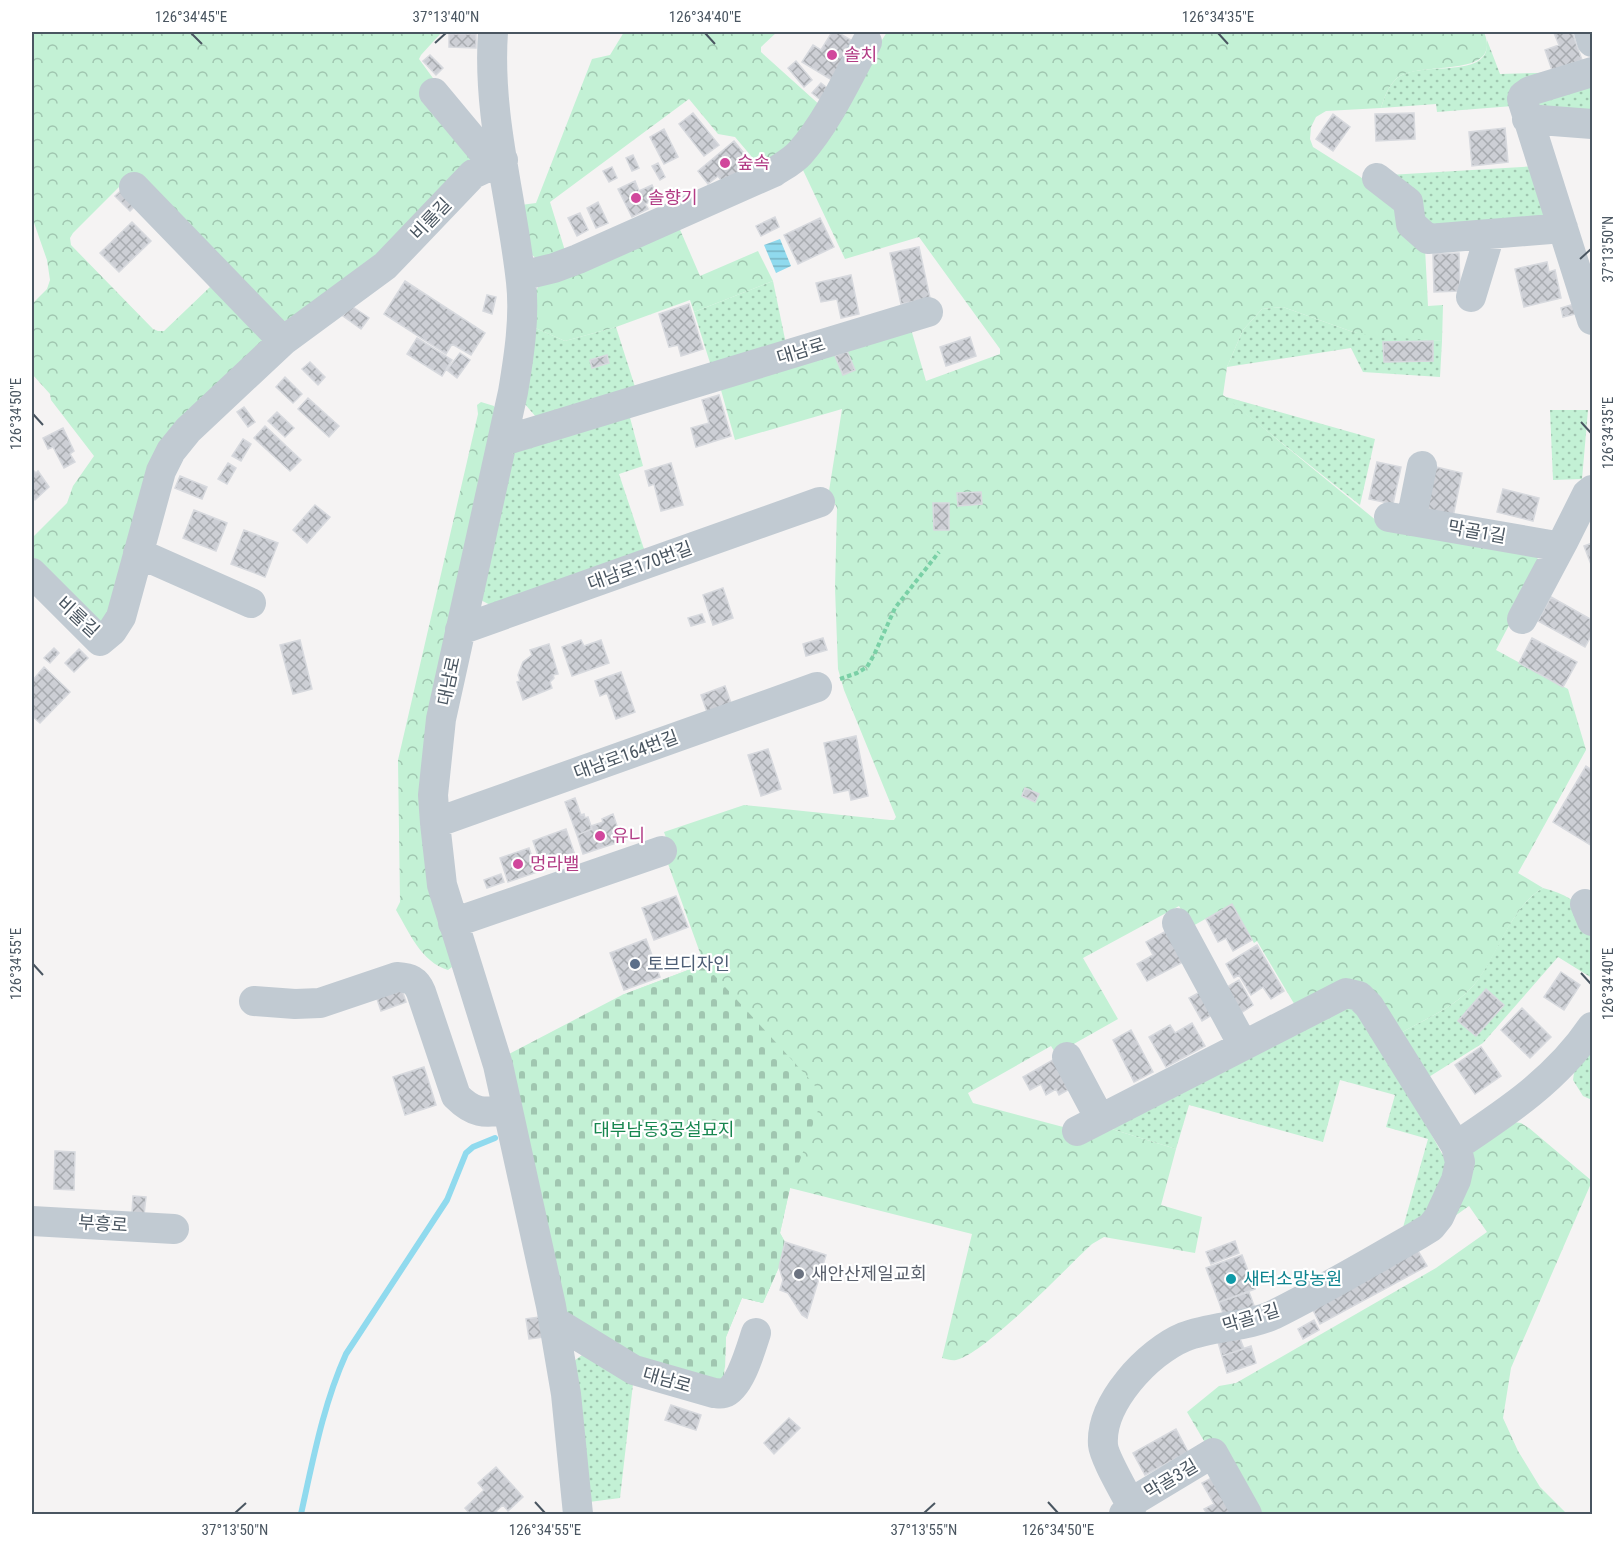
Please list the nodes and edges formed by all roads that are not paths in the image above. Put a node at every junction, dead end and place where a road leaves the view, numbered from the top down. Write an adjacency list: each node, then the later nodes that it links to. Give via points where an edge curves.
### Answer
1 (493, 32): 9 (street, 대남로, via 493,84)
2 (1589, 32): 4 (street)
3 (867, 42): 14 (street, via 812,136 788,164 579,259)
4 (1593, 42)
5 (1593, 72): 7 (street, via 1526,93 1522,99)
6 (434, 93): 9 (street, via 484,153)
7 (1527, 119): 8 (street); 12 (street)
8 (1593, 124)
9 (503, 160): 14 (street, 대남로); 18 (street, 비룰길, via 473,174 385,266)
10 (1377, 178): 13 (street, via 1408,202 1411,224 1428,239)
11 (134, 187): 18 (street)
12 (1563, 228): 13 (street); 17 (street)
13 (1490, 234): 15 (street)
14 (520, 276): 19 (street, 대남로, via 518,364)
15 (1471, 297)
16 (928, 312): 19 (street, 대남로)
17 (1593, 320)
18 (284, 341): 24 (street, 비룰길, via 188,430 171,451 161,471)
19 (502, 441): 28 (street, 대남로)
20 (1422, 466): 23 (street, 막골1길, via 1400,519 1556,546)
21 (1593, 490): 23 (street, via 1587,494)
22 (820, 502): 28 (street, 대남로170번길)
23 (1563, 542): 27 (street)
24 (138, 553): 25 (street, 비룰길, via 121,617 100,641); 26 (street)
25 (33, 578)
26 (251, 603)
27 (1522, 619)
28 (460, 630): 30 (street, 대남로, via 441,719 433,795)
29 (817, 687): 30 (street, 대남로164번길)
30 (435, 823): 32 (street, 대남로, via 442,885)
31 (662, 851): 32 (street)
32 (453, 923): 38 (street, 대남로, via 487,1026)
33 (1177, 923): 36 (street)
34 (254, 1001): 38 (street, via 308,1005 397,977 409,978 421,992 456,1096 475,1111)
35 (1593, 1027): 39 (street, via 1556,1072 1518,1104)
36 (1243, 1045): 37 (street, via 1088,1125); 39 (street, via 1346,993 1359,996)
37 (1067, 1057)
38 (507, 1110): 42 (street, 대남로)
39 (1456, 1146): 44 (street, 막골1길, via 1460,1162 1455,1179 1431,1227 1270,1316 1186,1336 1150,1357 1110,1412 1104,1432 1103,1448)
40 (32, 1221): 41 (street, 부흥로)
41 (174, 1229)
42 (554, 1321): 43 (street, 대남로, via 634,1370 714,1393 724,1393 738,1380); 45 (street, 대남로)
43 (756, 1333)
44 (1127, 1509): 46 (street, 막골3길, via 1214,1453)
45 (578, 1515)
46 (1247, 1515)

